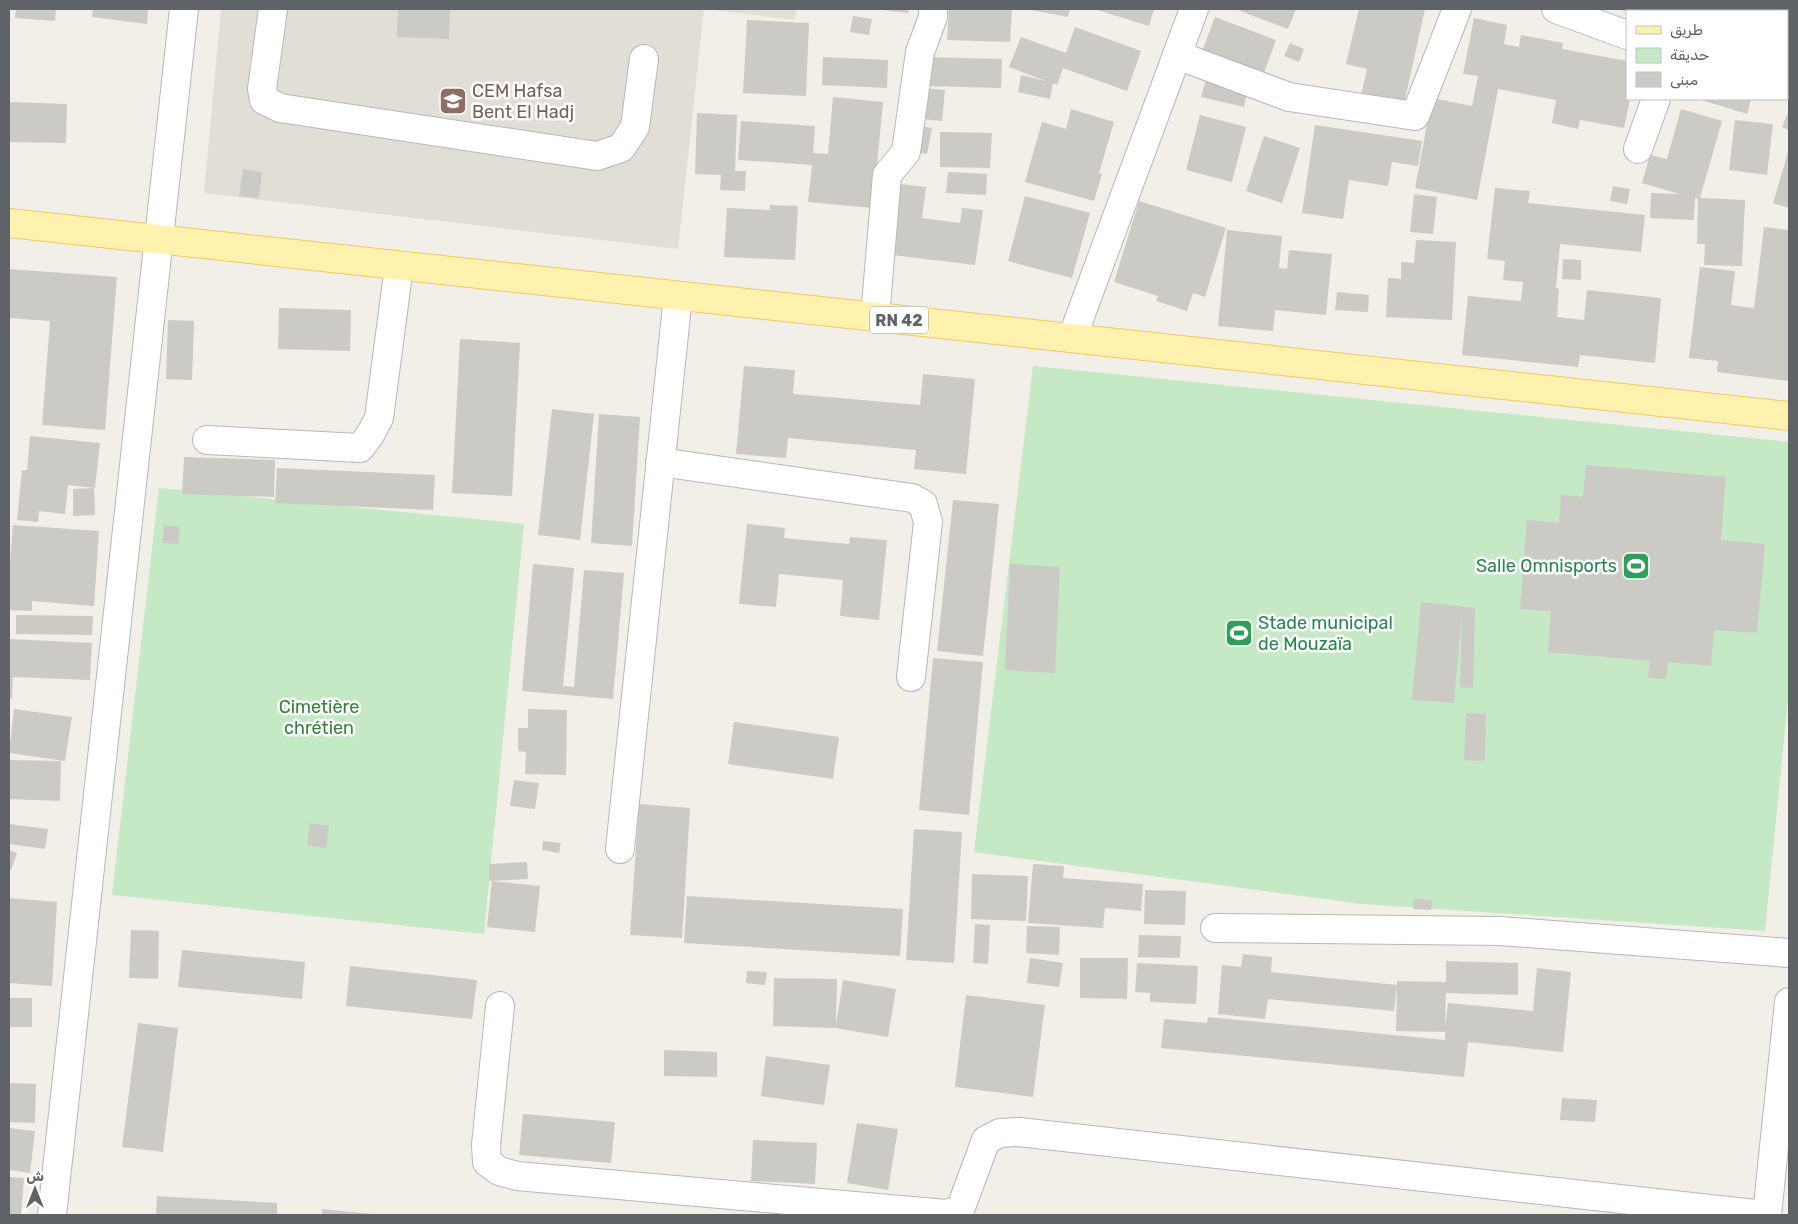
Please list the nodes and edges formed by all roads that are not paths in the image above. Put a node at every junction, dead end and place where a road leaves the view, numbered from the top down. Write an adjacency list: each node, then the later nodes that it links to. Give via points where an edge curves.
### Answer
1 (184, 9): 13 (street)
2 (273, 9): 9 (street, via 262,89 264,100 280,108 597,156 621,148 635,127)
3 (933, 9): 16 (street, via 920,52 906,152 887,175)
4 (1194, 9): 8 (street)
5 (1457, 9): 8 (street, via 1415,116 1289,97)
6 (1556, 9): 7 (street)
7 (1626, 35)
8 (1177, 55): 17 (street)
9 (644, 59)
10 (1656, 100): 11 (street)
11 (1638, 148)
12 (9, 223): 13 (main road, RN 42)
13 (159, 240): 14 (main road, RN 42); 27 (street)
14 (400, 266): 15 (main road, RN 42); 19 (street, via 379,418 360,448)
15 (678, 296): 16 (main road, RN 42); 20 (street)
16 (875, 317): 17 (main road, RN 42)
17 (1072, 338): 18 (main road, RN 42)
18 (1789, 416)
19 (207, 440)
20 (660, 462): 21 (street, via 912,498 924,504 928,522); 22 (street)
21 (912, 677)
22 (620, 849)
23 (1215, 928): 24 (street, via 1500,932)
24 (1789, 953)
25 (1789, 1002): 28 (street)
26 (500, 1006): 28 (street, via 486,1145 488,1162 499,1171 517,1176 946,1214 960,1210 986,1140 1000,1133 1019,1132)
27 (52, 1215)
28 (1765, 1215)

